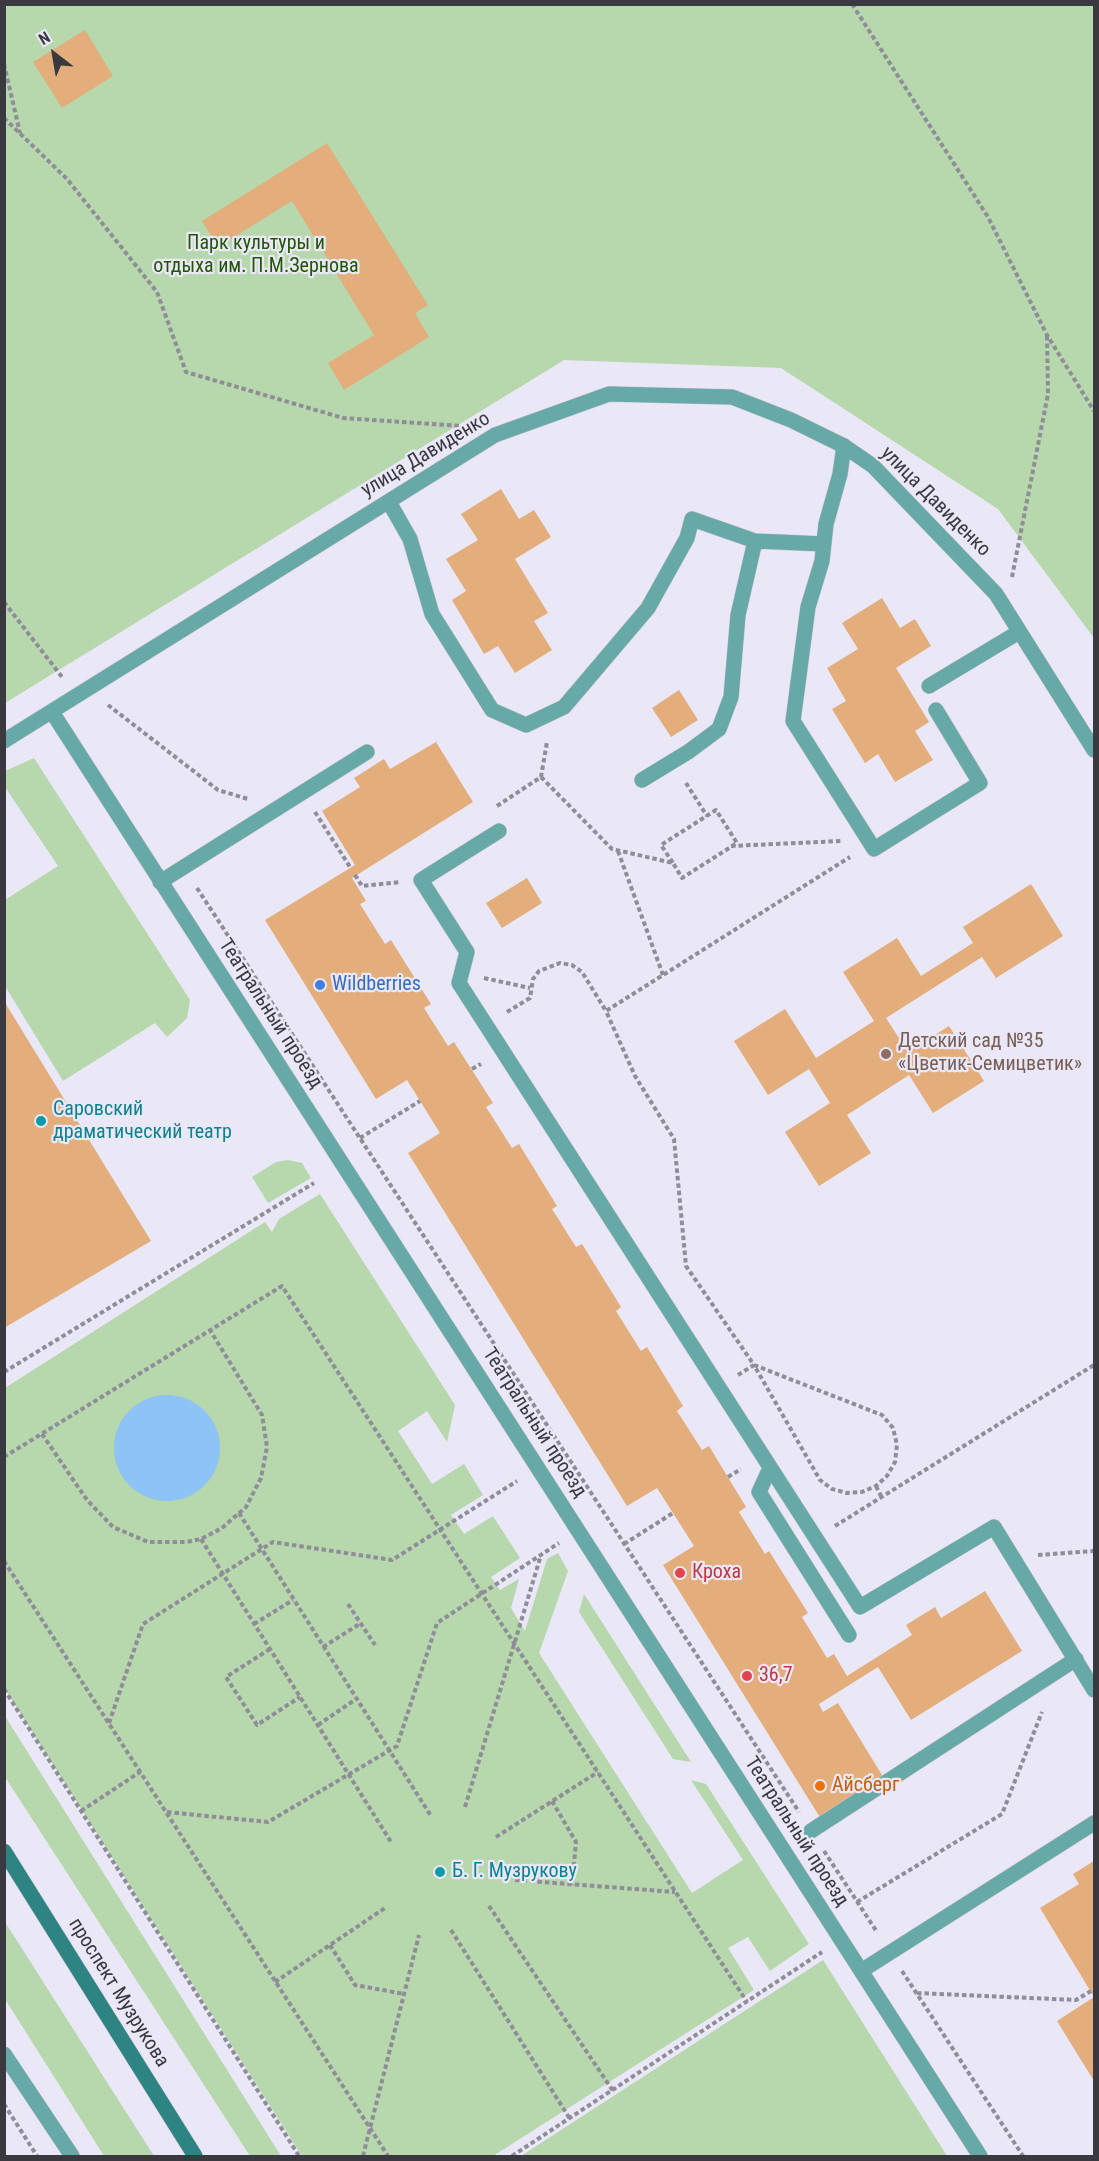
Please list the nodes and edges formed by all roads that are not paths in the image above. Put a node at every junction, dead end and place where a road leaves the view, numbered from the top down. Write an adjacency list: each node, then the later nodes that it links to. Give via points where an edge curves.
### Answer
1 (844, 447): 2 (street, улица Давиденко, via 791,420 732,397 609,394 495,435); 4 (street); 5 (street, улица Давиденко, via 873,466 996,594)
2 (389, 502): 3 (street, via 410,539 432,614 492,710 526,725 564,707 648,608 687,538 692,519); 8 (street, улица Давиденко)
3 (755, 541): 4 (street); 12 (street, via 738,615 731,697 719,729)
4 (824, 544): 7 (street, via 808,607 793,722 874,849 980,783)
5 (1019, 632): 6 (street); 10 (street, улица Давиденко)
6 (929, 686)
7 (936, 710)
8 (52, 712): 9 (street, улица Давиденко); 14 (street, Театральный проезд)
9 (4, 741)
10 (1095, 750)
11 (367, 752): 14 (street)
12 (642, 780)
13 (499, 831): 15 (street, via 421,880 467,952 459,983)
14 (160, 882): 22 (street, Театральный проезд)
15 (770, 1468): 16 (street, via 759,1492); 17 (street, via 860,1607 994,1527)
16 (849, 1635)
17 (1076, 1659): 18 (street); 20 (street)
18 (1095, 1690)
19 (1095, 1823): 22 (street)
20 (811, 1831)
21 (4, 1851): 25 (main road, проспект Музрукова)
22 (861, 1971): 26 (street, Театральный проезд)
23 (4, 2054): 24 (street)
24 (72, 2157)
25 (195, 2157)
26 (980, 2157)

